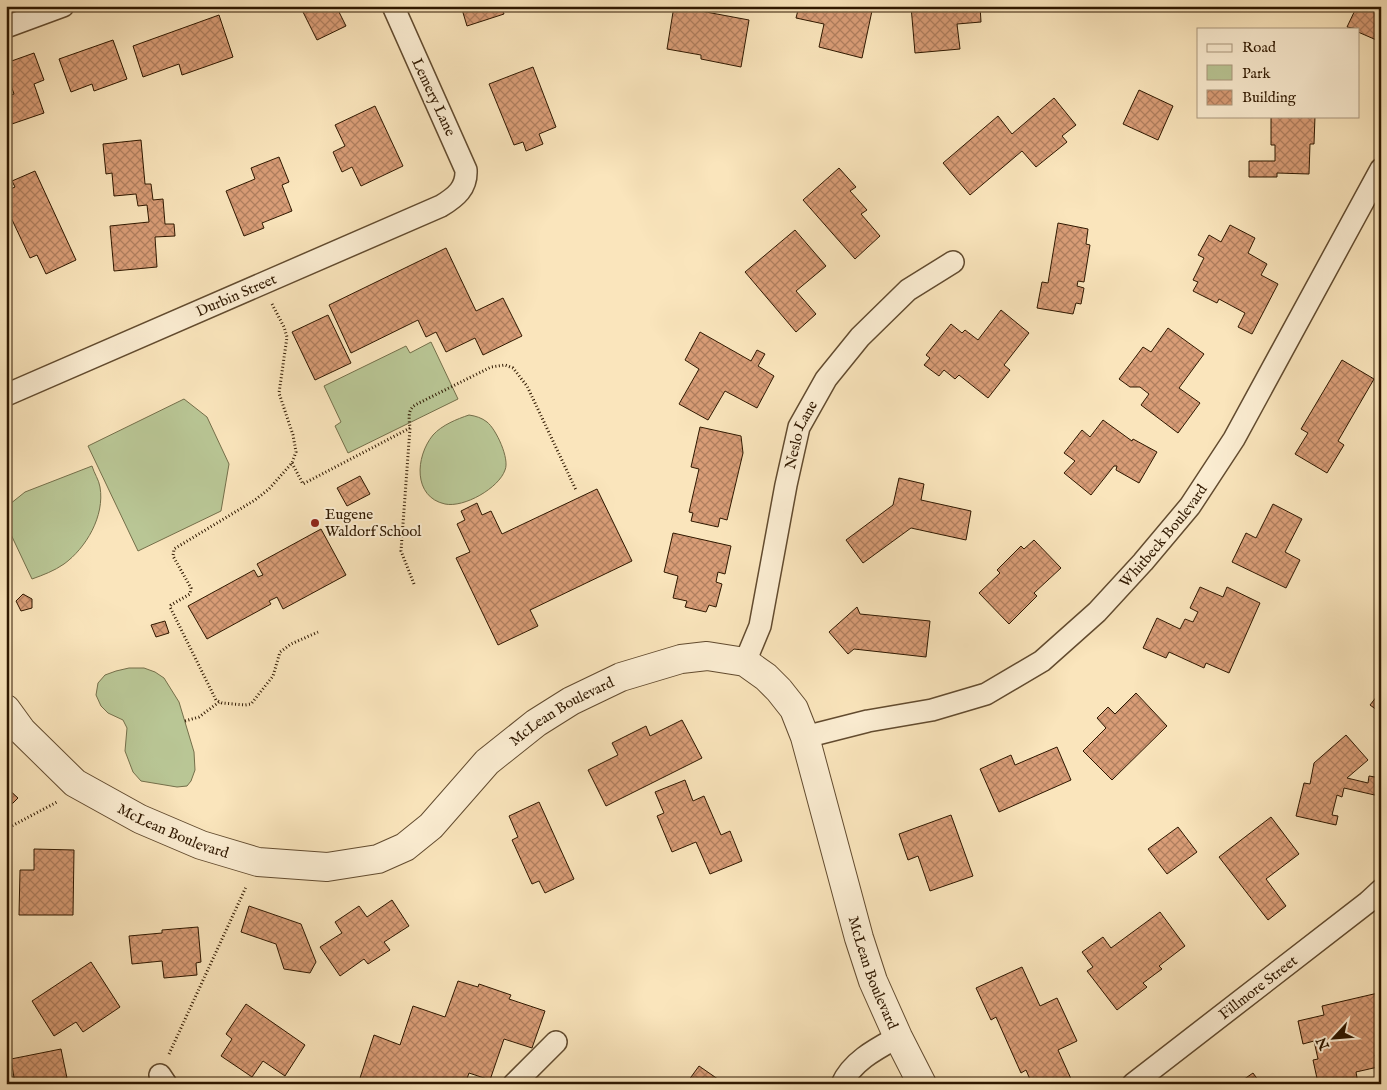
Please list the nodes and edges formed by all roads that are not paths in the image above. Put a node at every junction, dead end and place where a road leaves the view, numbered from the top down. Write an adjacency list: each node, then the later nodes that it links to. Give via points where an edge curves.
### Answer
1 (62, 6): 3 (street)
2 (393, 6): 5 (street, Lemery Lane, via 462,159 466,170)
3 (6, 27)
4 (1381, 168): 10 (street, Whitbeck Boulevard, via 1234,439 1190,506 1097,612 1042,661 986,694 932,710)
5 (462, 188): 7 (street, Durbin Street, via 441,206)
6 (953, 262): 8 (street, Neslo Lane, via 908,290 860,337 826,380 799,427 760,626)
7 (6, 395)
8 (744, 662): 9 (street, McLean Boulevard, via 707,656 681,658 621,678 571,701 536,722 487,762 431,826 405,847 378,859 327,867 258,862 201,846 140,819 75,783 22,731); 10 (street, McLean Boulevard, via 779,690 794,709)
9 (6, 709)
10 (804, 737): 12 (street, McLean Boulevard, via 859,938 873,981)
11 (1381, 890): 17 (street, Fillmore Street)
12 (898, 1037): 15 (street, via 869,1053); 16 (street, McLean Boulevard)
13 (556, 1042): 14 (street)
14 (514, 1084)
15 (842, 1084)
16 (922, 1084)
17 (1133, 1084)

